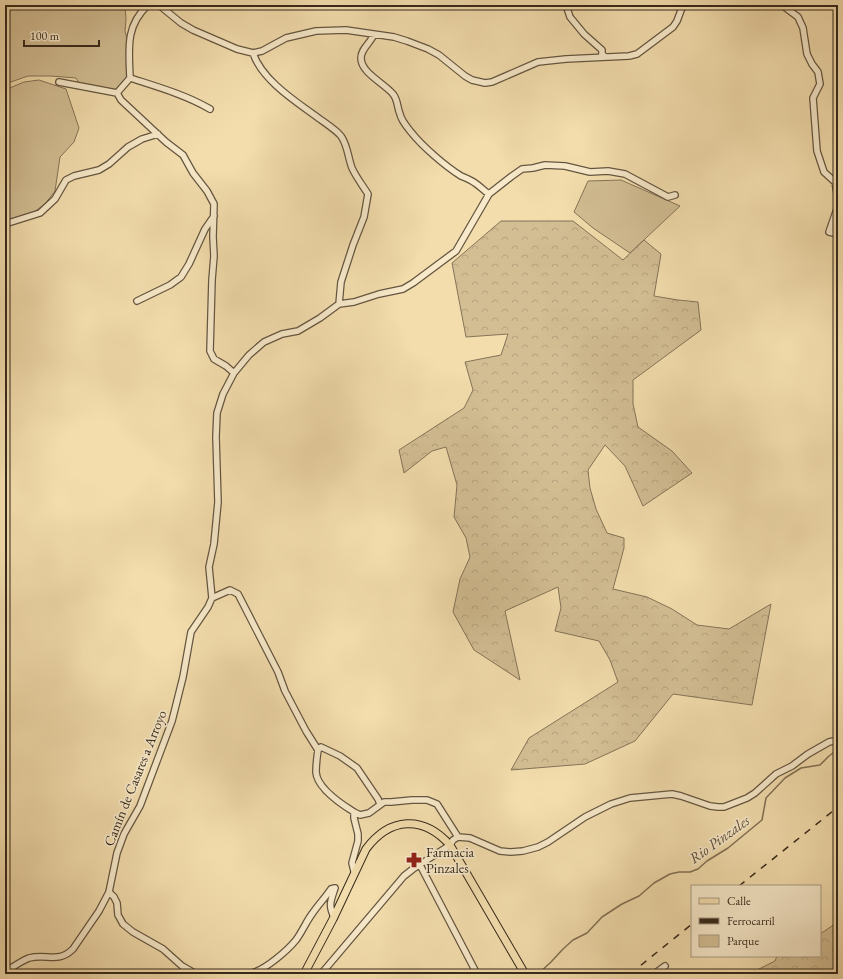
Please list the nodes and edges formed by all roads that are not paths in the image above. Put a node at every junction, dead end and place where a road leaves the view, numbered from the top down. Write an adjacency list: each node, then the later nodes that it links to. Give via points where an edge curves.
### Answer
1 (148, 5): 9 (street, via 134,23 129,43)
2 (159, 5): 7 (street, via 193,30)
3 (566, 5): 8 (street, via 570,17 602,50)
4 (683, 5): 8 (street, via 678,21 673,27 637,54)
5 (782, 5): 16 (street, via 798,17 807,54 818,72 820,84 813,98 817,151 824,172 835,182)
6 (374, 34): 7 (street, via 346,30 316,32 286,38); 8 (street, via 407,40 428,49 465,76 485,83 538,62); 14 (street, via 361,57 366,71 393,94 400,115 422,145 448,167)
7 (253, 53): 22 (street, via 264,73 290,98 330,126 341,137 348,150 352,168 368,194 364,217 341,282)
8 (605, 57)
9 (130, 78): 11 (street); 12 (street, via 198,102)
10 (59, 82): 11 (street)
11 (117, 93): 13 (street, via 121,100)
12 (210, 109)
13 (158, 134): 18 (street, via 183,155 214,204); 19 (street, via 128,147 99,170 66,180 55,199 40,213)
14 (489, 194): 15 (street, via 522,169 545,165 624,174 668,197); 22 (street, via 456,251 413,283 403,289)
15 (675, 195)
16 (838, 199)
17 (838, 206): 20 (street, via 829,232)
18 (214, 216): 21 (street, via 181,277); 23 (street, via 210,351 214,359)
19 (5, 224)
20 (838, 234)
21 (137, 301)
22 (339, 304): 23 (street, via 298,331 282,334 264,342)
23 (234, 373): 24 (street, via 217,412 218,502 209,567)
24 (212, 598): 26 (street, via 230,590 238,594 306,732); 33 (street, Camín de Casares a Arroyo, via 191,632 172,721 140,806 124,834 117,853)
25 (838, 740): 29 (street, via 829,742 776,774 755,794 724,807 710,806 672,794 630,798 585,817 538,847 523,851 500,850 470,838)
26 (318, 750): 27 (street, via 321,748 340,756 357,768); 28 (street, via 316,774 320,784)
27 (380, 804): 28 (street, via 369,813 360,815); 29 (street, via 412,800 427,800 437,804)
28 (354, 812): 32 (street, via 358,841 352,863)
29 (458, 837): 30 (street)
30 (450, 846): 31 (street); 32 (main road, via 443,837 424,826 396,825 372,840); 37 (main road)
31 (420, 865): 41 (street, via 404,876); 42 (street)
32 (354, 871): 34 (main road)
33 (109, 892): 36 (street, Camín de Casares a Arroyo, via 99,911 69,953 62,957 30,958); 38 (street, via 117,903 118,914 123,924)
34 (334, 917): 39 (street, via 330,909 335,888 331,889 296,940 282,954 260,969); 40 (main road)
35 (665, 966): 43 (street)
36 (5, 972)
37 (525, 973)
38 (196, 974)
39 (243, 974)
40 (304, 974)
41 (321, 974)
42 (477, 974)
43 (654, 974)

